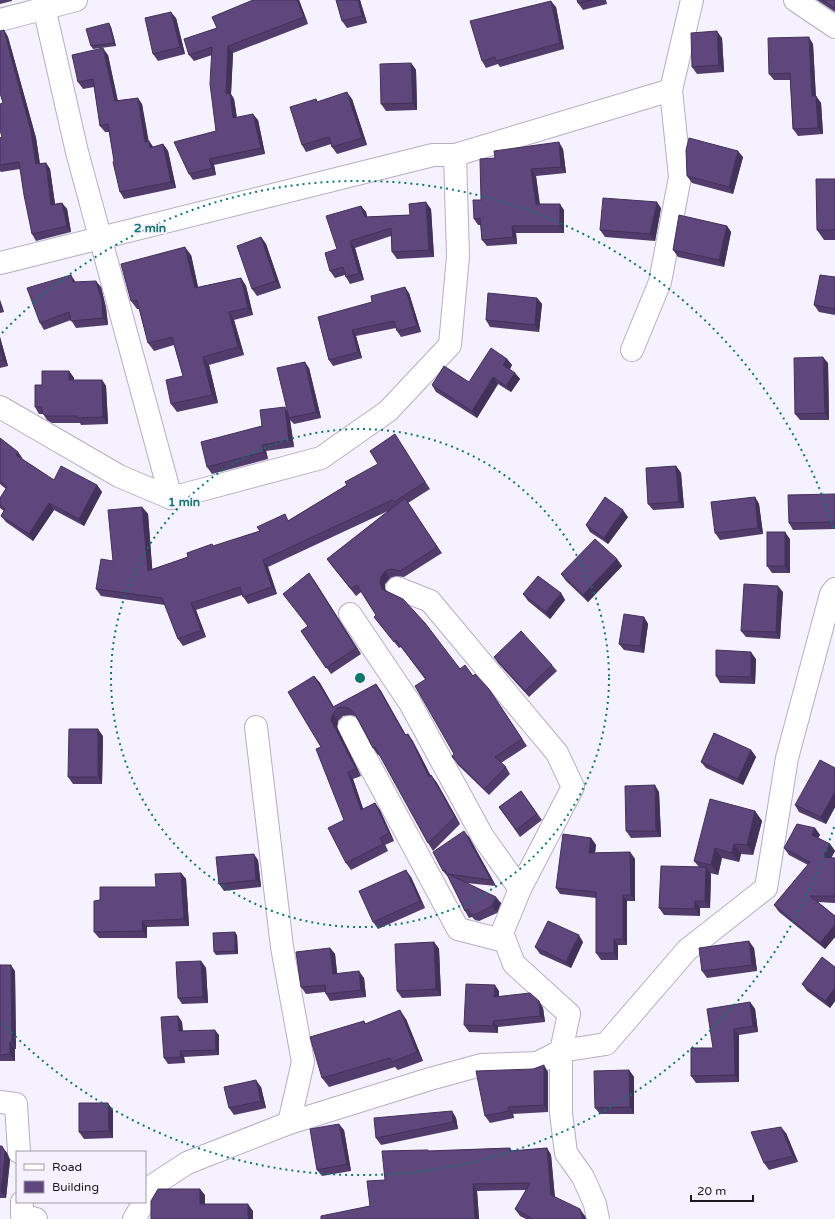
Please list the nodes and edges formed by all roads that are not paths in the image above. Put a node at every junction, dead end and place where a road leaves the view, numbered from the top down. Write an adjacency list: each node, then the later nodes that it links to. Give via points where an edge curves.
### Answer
1 (76, 0): 4 (street)
2 (692, 0): 7 (street)
3 (795, 0): 6 (street)
4 (44, 7): 5 (street); 9 (street, via 77,152)
5 (0, 20)
6 (835, 27)
7 (672, 90): 8 (street); 11 (street, via 680,177 660,282)
8 (455, 155): 9 (street, via 433,155); 13 (street, via 458,256 450,345 388,411 321,458)
9 (100, 238): 10 (street); 13 (street)
10 (0, 263)
11 (632, 350)
12 (0, 407): 13 (street, via 119,476)
13 (171, 498)
14 (397, 588): 19 (street, via 430,600 557,753 573,786)
15 (835, 589): 21 (street, via 831,594 787,758 766,888 687,950 606,1044)
16 (350, 614): 19 (street, via 410,703 483,837)
17 (256, 727): 23 (street, via 282,947 303,1062)
18 (349, 727): 20 (street, via 458,929)
19 (520, 889): 20 (street, via 502,933)
20 (505, 940): 21 (street, via 514,964 568,1014)
21 (561, 1050): 23 (street, via 537,1063 481,1065); 30 (street, via 561,1114 566,1153 583,1177 595,1204)
22 (0, 1102): 24 (street, via 16,1104)
23 (289, 1123): 25 (street, via 187,1163 155,1184)
24 (19, 1151)
25 (146, 1199)
26 (22, 1203): 28 (street, via 22,1214)
27 (144, 1203): 29 (street)
28 (36, 1219)
29 (134, 1219)
30 (598, 1219)

